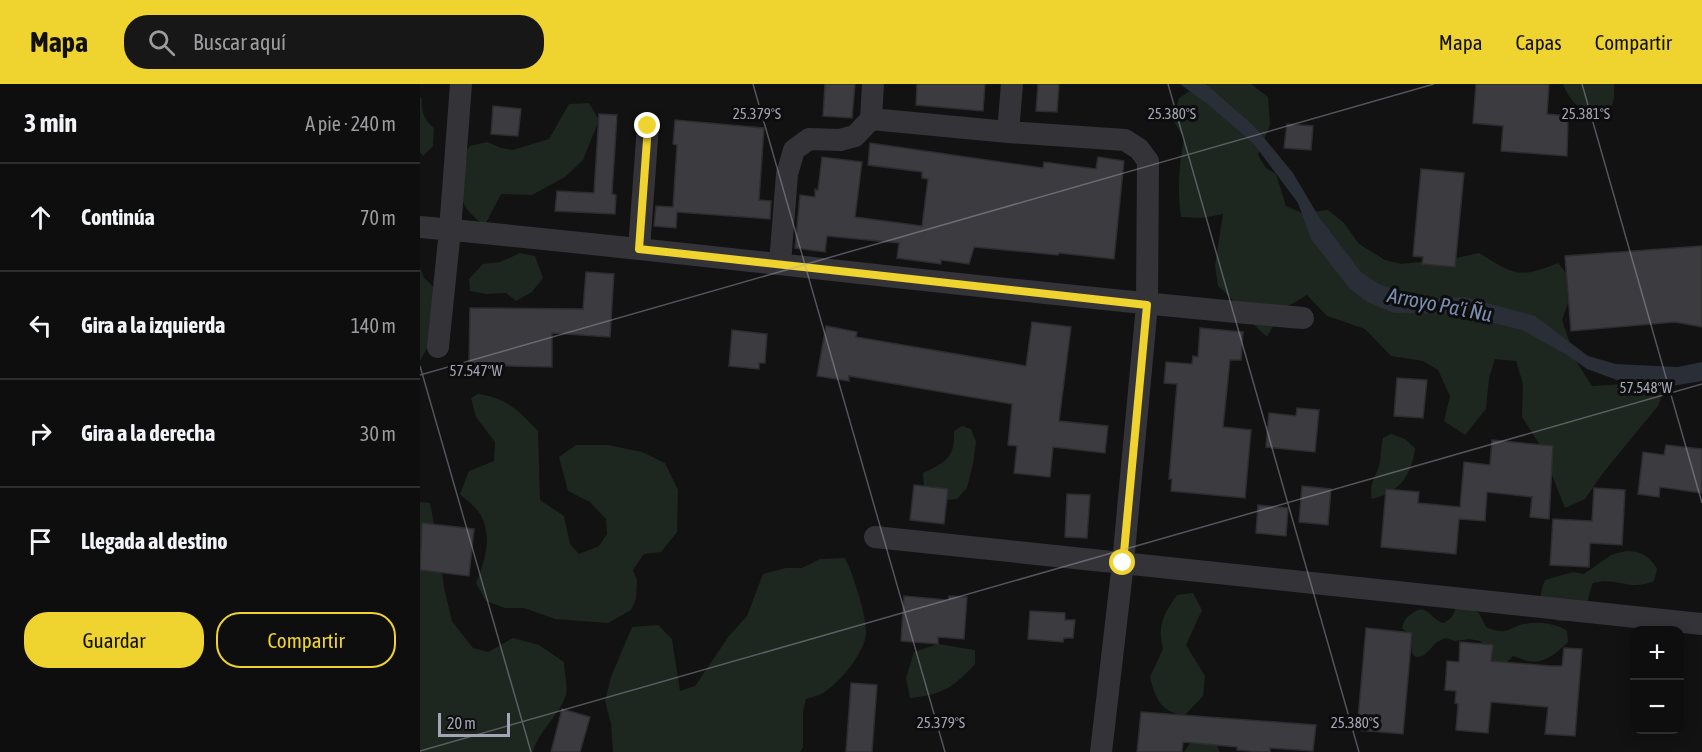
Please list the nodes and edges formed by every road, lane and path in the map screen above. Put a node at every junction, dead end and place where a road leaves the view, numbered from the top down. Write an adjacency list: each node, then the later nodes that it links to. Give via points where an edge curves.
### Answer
1 (461, 84): 8 (street)
2 (873, 84): 4 (street)
3 (1012, 84): 6 (street)
4 (871, 119): 6 (street); 10 (street, via 855,136 840,140 809,139 794,150 787,174)
5 (648, 126): 9 (street)
6 (1008, 132): 11 (street, via 1125,140 1139,149 1148,161)
7 (420, 227): 8 (street)
8 (450, 230): 9 (street); 13 (street)
9 (639, 249): 10 (street)
10 (780, 264): 11 (street)
11 (1147, 305): 12 (street); 15 (street)
12 (1304, 318)
13 (438, 347)
14 (875, 537): 15 (street)
15 (1123, 563): 16 (street); 17 (street)
16 (1702, 624)
17 (1101, 752)

